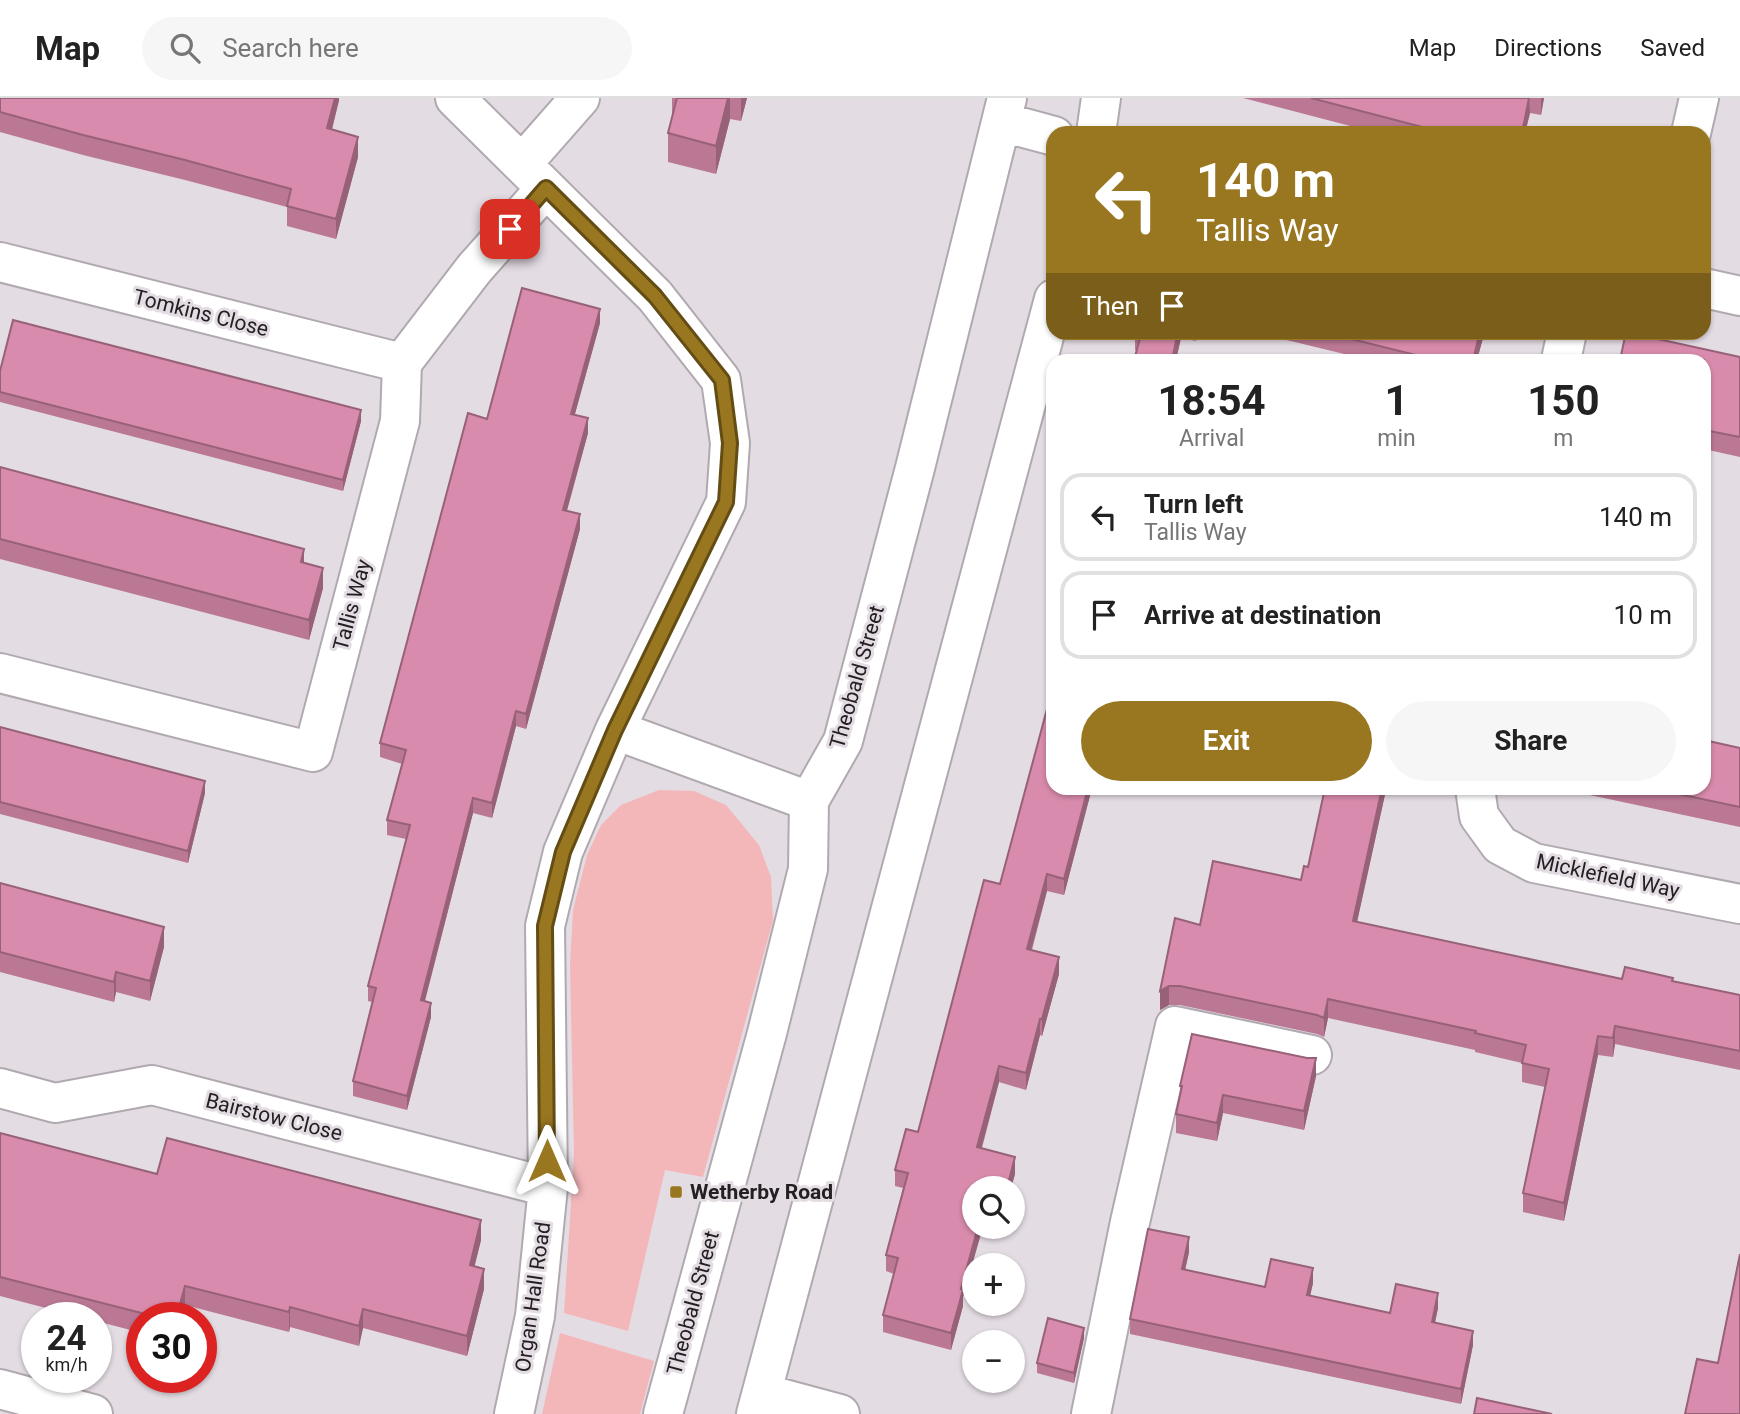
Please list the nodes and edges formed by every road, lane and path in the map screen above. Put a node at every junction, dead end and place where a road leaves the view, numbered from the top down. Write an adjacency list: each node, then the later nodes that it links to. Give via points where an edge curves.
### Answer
1 (455, 98): 9 (street, Organ Hall Road)
2 (580, 98): 9 (street)
3 (1101, 98): 6 (street)
4 (1699, 98): 7 (street)
5 (1004, 110): 8 (street); 18 (street, Theobald Street, via 842,741)
6 (1097, 126)
7 (1693, 126)
8 (1046, 132)
9 (534, 176): 14 (street, via 474,269); 16 (street, Organ Hall Road, via 655,296 722,380 730,443 726,502)
10 (0, 262): 14 (street, Tomkins Close)
11 (1711, 290): 12 (street)
12 (1740, 296)
13 (1046, 329): 24 (street)
14 (402, 363): 15 (street, Tallis Way, via 400,421 313,752)
15 (0, 673)
16 (615, 730): 18 (street); 22 (street, Organ Hall Road, via 563,852 545,926)
17 (1476, 795): 19 (street, Micklefield Way, via 1479,816 1500,845 1534,863)
18 (809, 801): 27 (street, Theobald Street, via 808,869)
19 (1740, 904)
20 (1312, 1055): 29 (street, via 1175,1026)
21 (0, 1088): 22 (street, Bairstow Close, via 55,1103 152,1085)
22 (548, 1187): 26 (street, Organ Hall Road, via 535,1316)
23 (0, 1389): 25 (street)
24 (759, 1404): 28 (street)
25 (93, 1414)
26 (514, 1414)
27 (663, 1414)
28 (840, 1414)
29 (1091, 1414)

